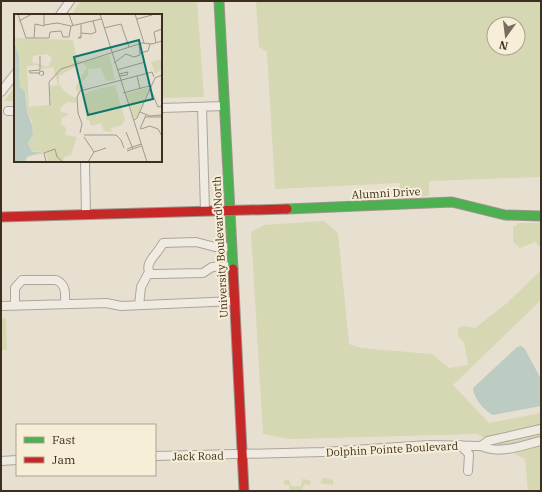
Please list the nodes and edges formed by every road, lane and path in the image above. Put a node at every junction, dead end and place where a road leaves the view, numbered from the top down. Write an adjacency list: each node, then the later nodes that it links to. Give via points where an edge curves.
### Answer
1 (70, 1): 3 (street)
2 (219, 1): 6 (street, University Boulevard North)
3 (61, 14)
4 (14, 75): 5 (street)
5 (1, 92)
6 (225, 106): 7 (street); 11 (street, University Boulevard North)
7 (202, 107): 8 (street); 10 (street)
8 (162, 108)
9 (85, 162): 12 (street)
10 (205, 211): 11 (street, Alumni Drive); 12 (street, Alumni Drive)
11 (230, 212): 13 (street, Alumni Drive, via 452,202 505,215); 15 (street, University Boulevard North)
12 (86, 215): 14 (street, Alumni Drive)
13 (541, 216)
14 (1, 217)
15 (232, 247): 16 (street, University Boulevard North); 17 (street, via 215,247 196,242 163,243 147,265)
16 (233, 266): 17 (street, via 212,267 203,273); 18 (street, University Boulevard North)
17 (149, 272): 20 (street, via 141,287)
18 (234, 301): 20 (street); 27 (street, University Boulevard North)
19 (65, 304): 20 (street); 22 (street); 22 (street, via 65,288 61,282 22,280 15,288)
20 (138, 305)
21 (1, 306): 22 (street)
22 (15, 306)
23 (541, 429): 26 (street, Dolphin Pointe Boulevard, via 501,437)
24 (541, 441): 26 (street, via 503,450)
25 (460, 445): 26 (street, Dolphin Pointe Boulevard); 27 (street, Dolphin Pointe Boulevard); 31 (street, via 469,454)
26 (481, 446)
27 (241, 455): 28 (street, Jack Road); 32 (street, University Boulevard North)
28 (156, 456)
29 (16, 460): 30 (street)
30 (1, 461)
31 (468, 471)
32 (244, 491)

